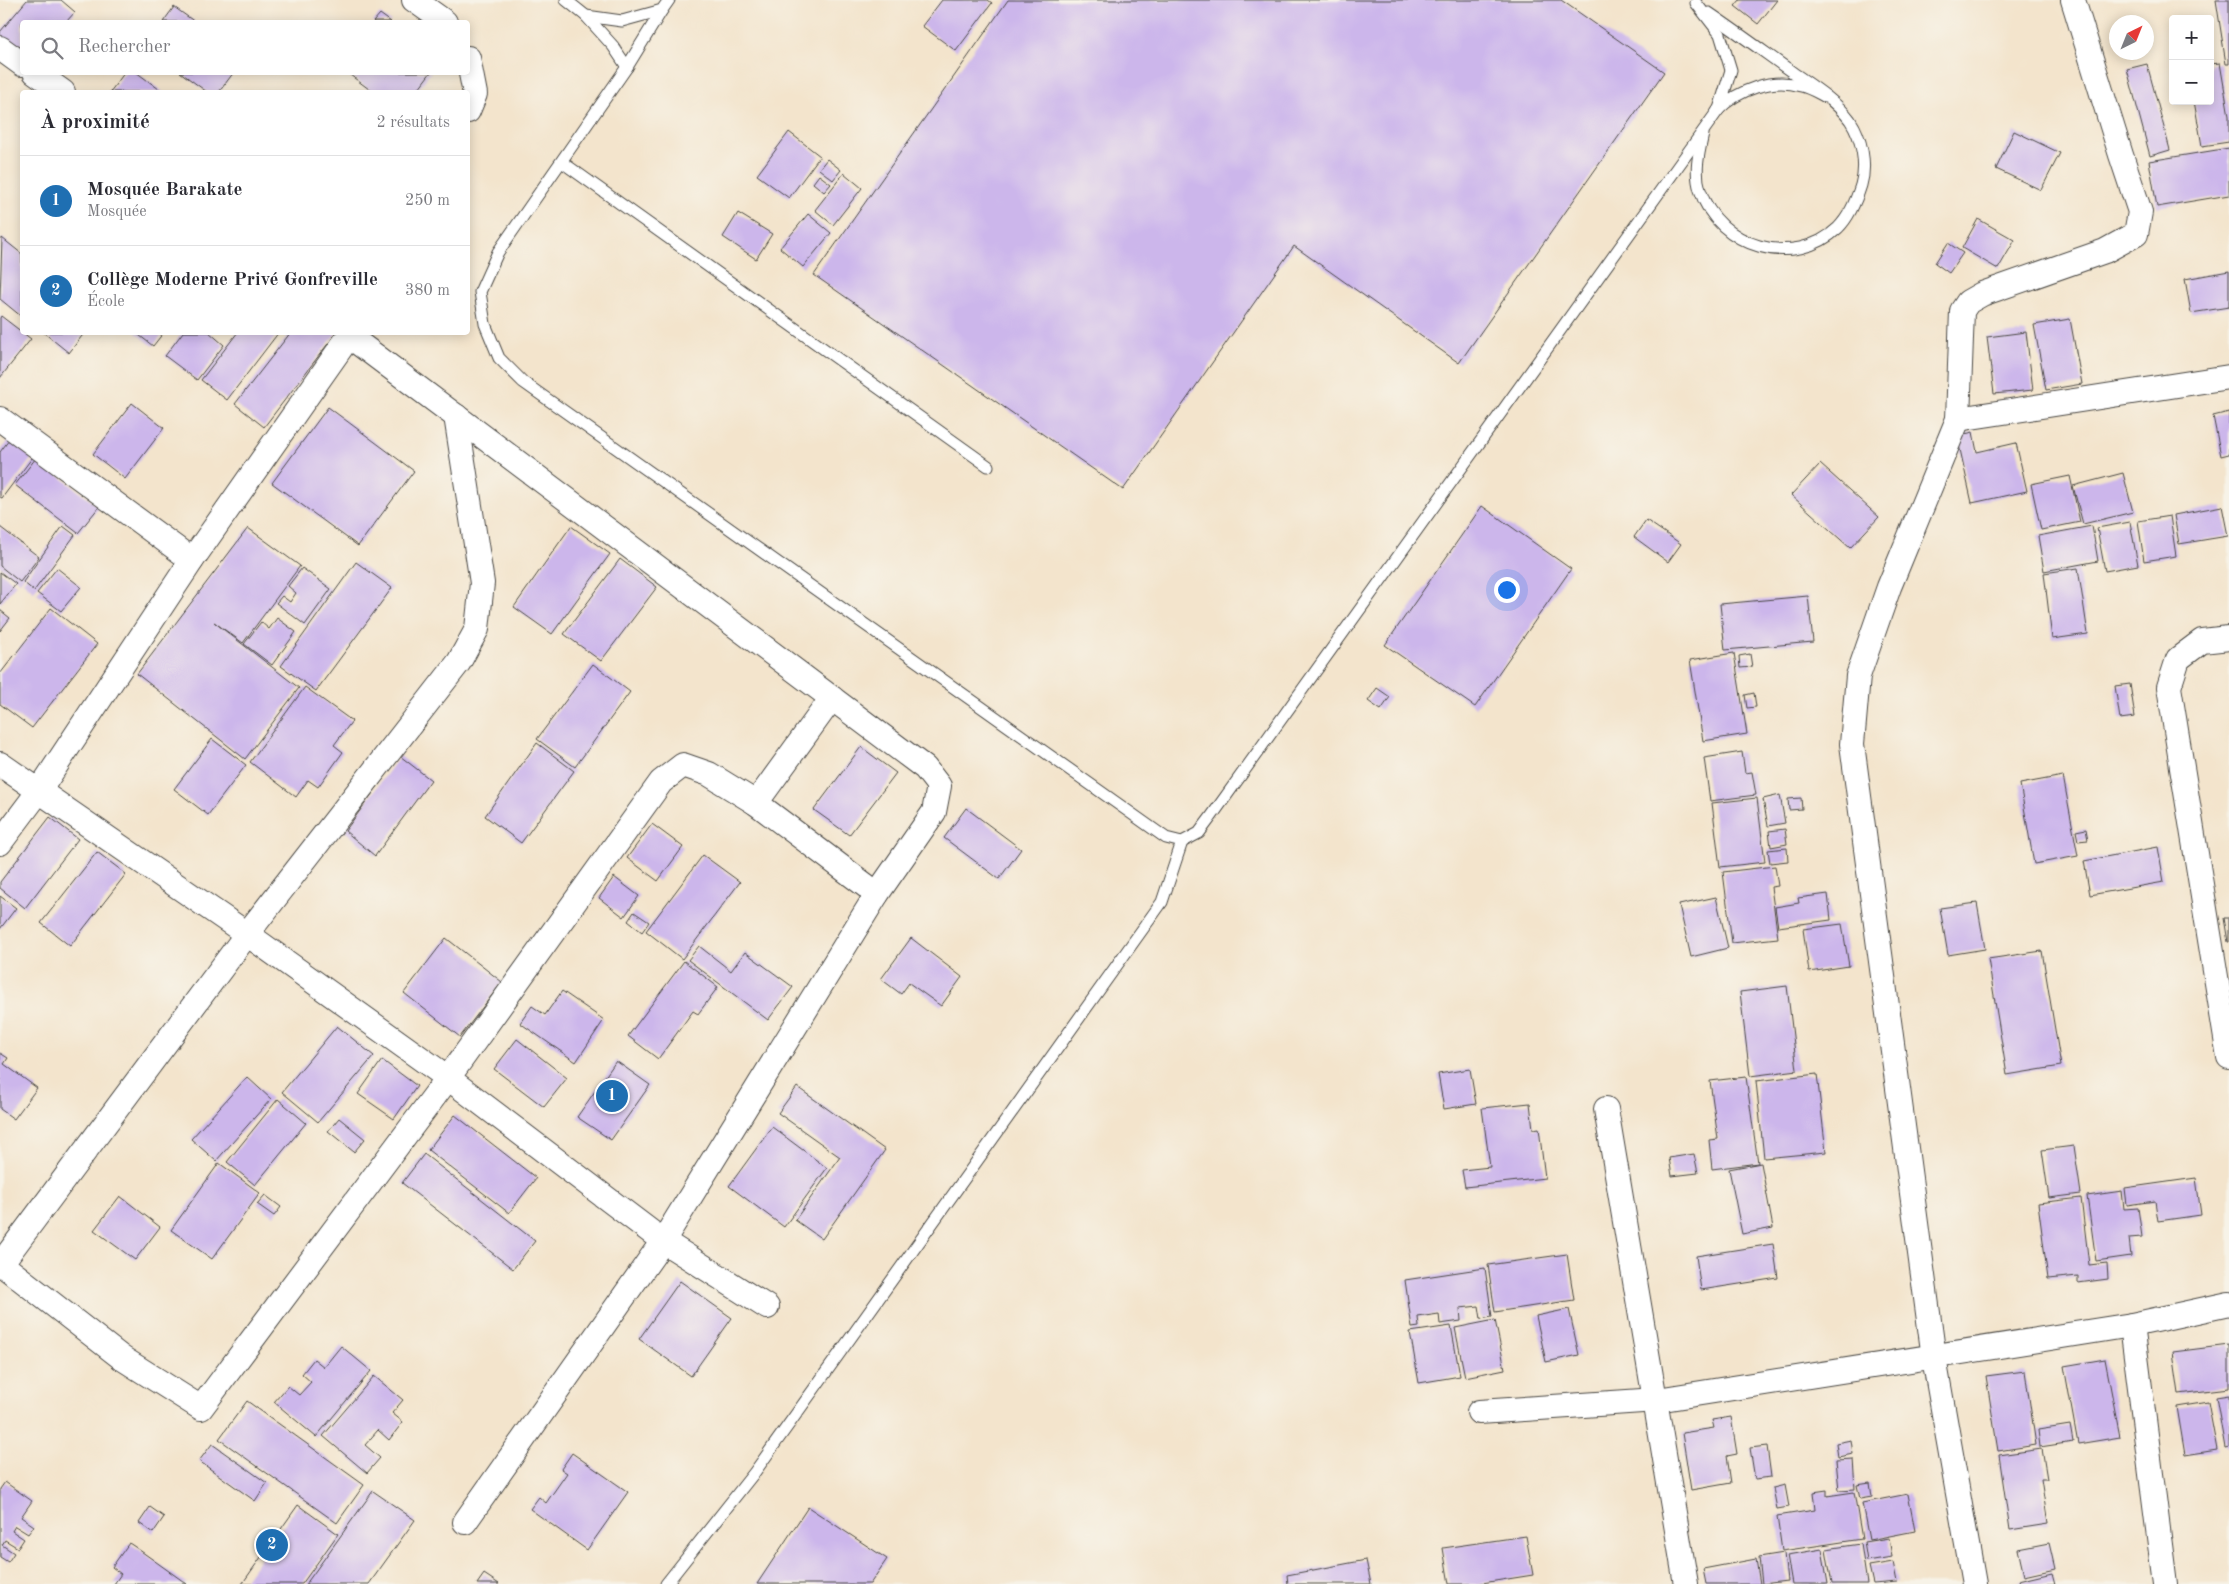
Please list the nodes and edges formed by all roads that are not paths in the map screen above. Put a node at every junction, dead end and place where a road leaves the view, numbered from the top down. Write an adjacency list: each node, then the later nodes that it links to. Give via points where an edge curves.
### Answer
1 (414, 0): 8 (street)
2 (566, 0): 7 (lane)
3 (669, 0): 6 (lane)
4 (2074, 0): 24 (street, via 2140,212 2136,234 2105,251 1982,294 1968,302 1962,311)
5 (1694, 2): 15 (lane); 17 (lane, via 1720,34 1731,70)
6 (662, 10): 7 (lane, via 622,21); 11 (lane)
7 (586, 16): 11 (lane)
8 (443, 20)
9 (0, 48): 10 (street)
10 (20, 63)
11 (627, 67): 18 (lane)
12 (470, 68): 16 (street, via 475,94)
13 (39, 75): 14 (street)
14 (60, 90)
15 (1826, 97): 17 (lane, via 1800,85 1770,83 1743,91); 17 (lane, via 1850,121 1862,147 1864,176 1855,204 1838,228 1815,243 1787,250 1758,247 1732,234 1713,216 1700,190 1697,160 1704,132)
16 (470, 106)
17 (1719, 109): 32 (lane, via 1212,817 1199,833)
18 (562, 162): 25 (lane); 32 (lane, via 498,252 480,292 485,324 499,358 531,388 1166,838)
19 (349, 335): 26 (street)
20 (351, 335): 22 (street)
21 (2229, 377): 24 (street)
22 (456, 416): 28 (street); 35 (street, via 482,583 477,629 459,662)
23 (0, 419): 26 (street)
24 (1958, 419): 44 (street, via 1889,587 1858,676 1852,744)
25 (988, 466)
26 (192, 560): 30 (street)
27 (2229, 638): 36 (street, via 2202,641 2178,659 2169,687)
28 (832, 698): 31 (street); 34 (street, via 925,768 939,786 934,812)
29 (0, 764): 30 (street)
30 (39, 791): 33 (street); 35 (street)
31 (756, 802): 34 (street); 37 (street, via 709,774 683,765 661,782)
32 (1182, 842): 48 (lane, via 1162,902 754,1473)
33 (0, 843)
34 (877, 894): 39 (street)
35 (247, 934): 37 (street); 40 (street)
36 (2229, 1057)
37 (448, 1078): 39 (street); 40 (street, via 201,1408 122,1358)
38 (1606, 1109): 45 (street)
39 (663, 1241): 42 (street); 47 (street)
40 (0, 1264)
41 (2229, 1304): 43 (street)
42 (767, 1307)
43 (2132, 1325): 44 (street); 51 (street)
44 (1934, 1358): 45 (street); 50 (street)
45 (1657, 1400): 46 (street); 49 (street)
46 (1479, 1412)
47 (465, 1522)
48 (666, 1584)
49 (1686, 1584)
50 (1974, 1584)
51 (2165, 1584)

